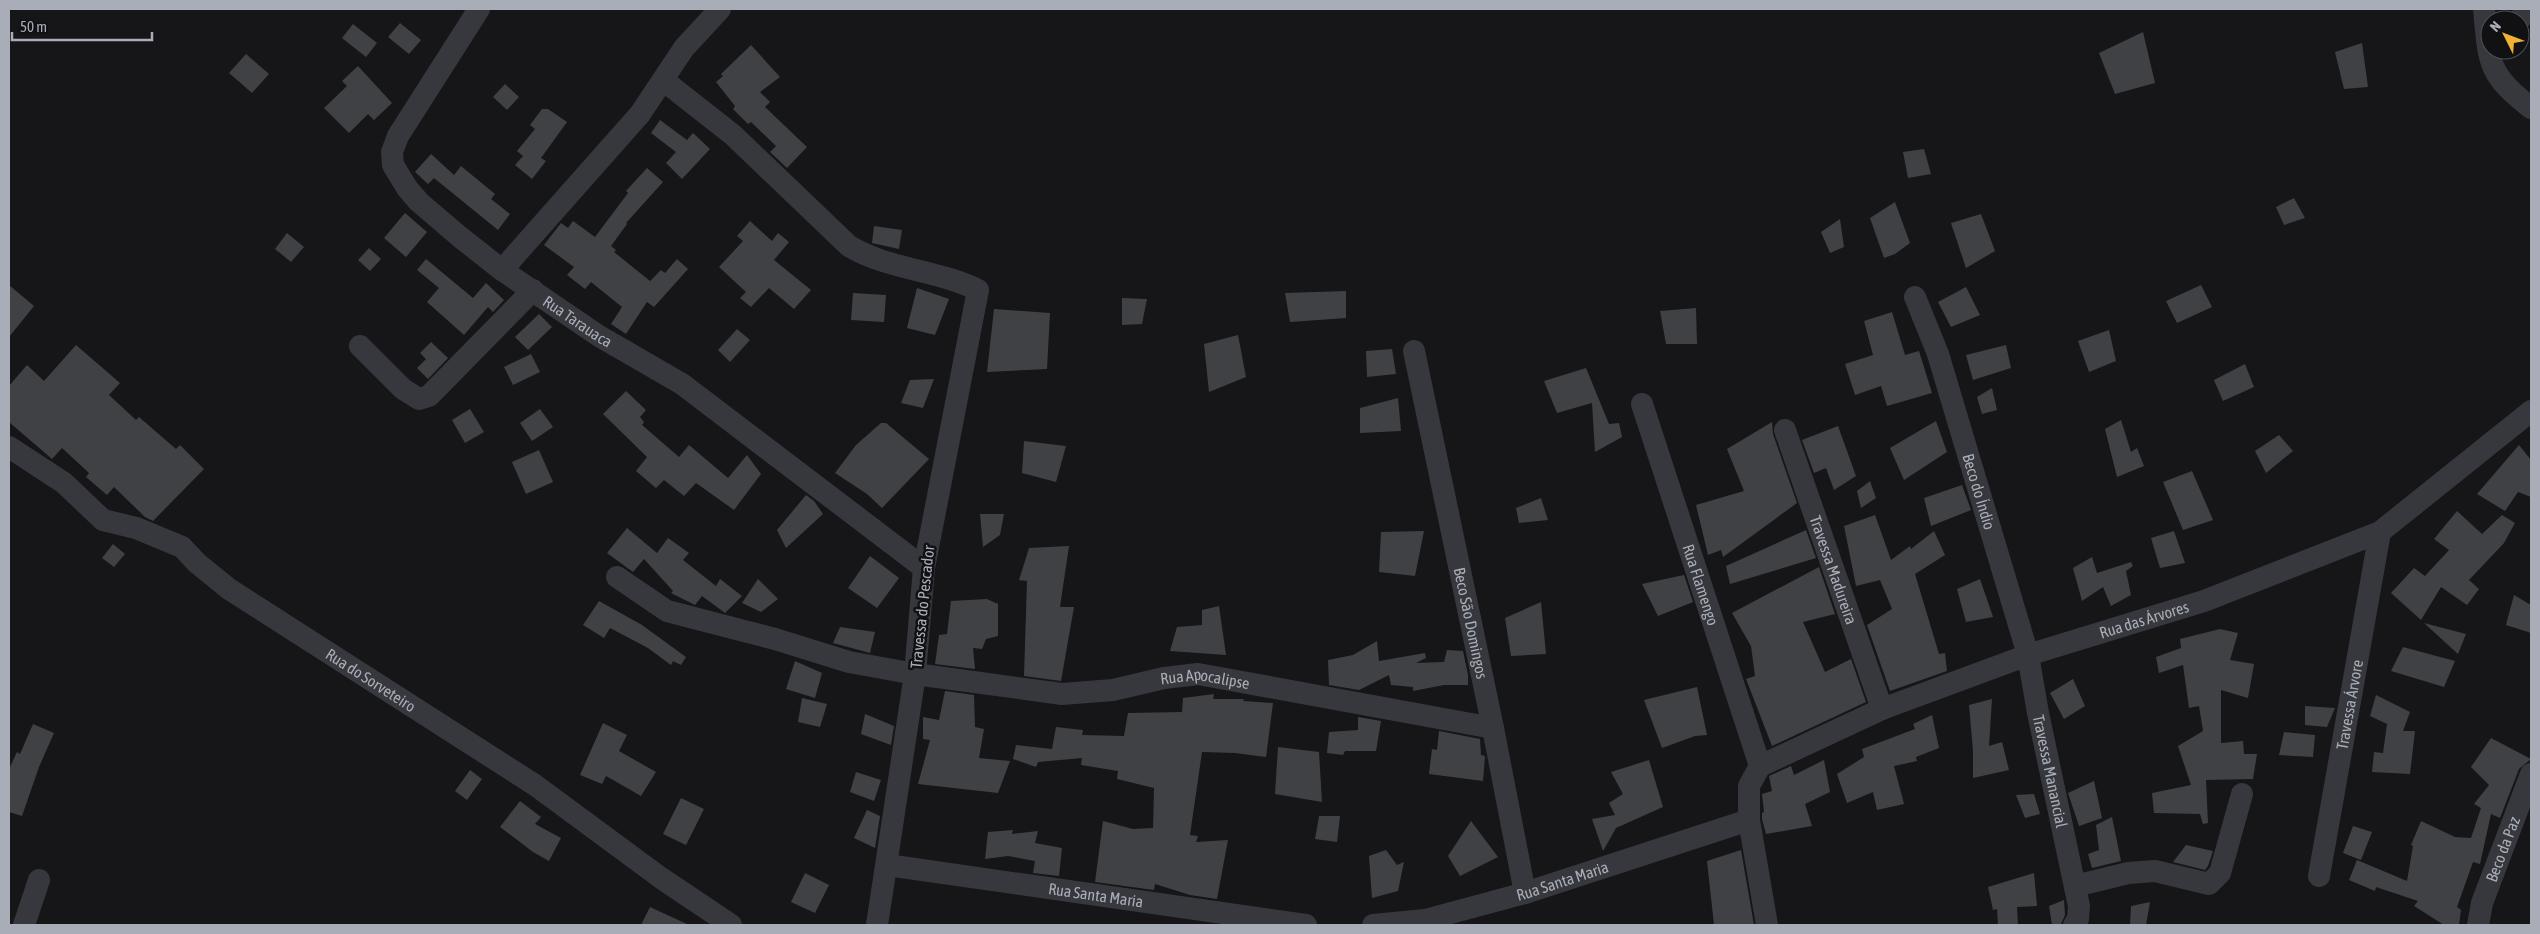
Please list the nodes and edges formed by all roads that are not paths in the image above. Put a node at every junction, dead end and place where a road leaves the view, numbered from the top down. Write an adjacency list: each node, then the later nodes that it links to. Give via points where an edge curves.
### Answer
1 (479, 9): 6 (street, Rua Tarauaca, via 398,136 392,152 393,164 419,202)
2 (720, 9): 4 (street, via 684,48)
3 (2495, 60): 5 (street, via 2504,85)
4 (663, 80): 6 (street, via 640,114); 16 (street, Travessa do Pescador, via 733,135 849,246 863,255 929,271 978,290)
5 (2531, 108)
6 (502, 270): 7 (street, Rua Tarauaca)
7 (533, 290): 9 (street, via 429,396 419,399 403,389); 16 (street, Rua Tarauaca, via 598,336 682,384)
8 (1915, 297): 18 (street, Beco do Índio, via 1938,354)
9 (360, 346)
10 (1414, 351): 21 (street, Beco São Domingos)
11 (1642, 404): 22 (street, Rua Flamengo)
12 (2531, 410): 15 (street, Rua das Árvores)
13 (1786, 430): 20 (street, Travessa Madureira)
14 (9, 447): 32 (street, Rua do Sorveteiro, via 64,483 104,520 136,528 182,547 229,589 535,785)
15 (2380, 532): 18 (street, Rua das Árvores, via 2204,600); 27 (street, Travessa Árvore)
16 (924, 568): 19 (street, Travessa do Pescador)
17 (617, 577): 19 (street, Rua Apocalipse, via 667,611 849,662)
18 (2028, 655): 20 (street, Rua das Árvores); 29 (street, Travessa Manancial)
19 (915, 674): 21 (street, Rua Apocalipse, via 1062,694 1113,690 1198,674); 26 (street, Travessa do Pescador)
20 (1882, 709): 22 (street, Rua das Árvores)
21 (1493, 728): 30 (street, Beco São Domingos)
22 (1760, 766): 25 (street, via 1751,779)
23 (2531, 774): 38 (street, Beco da Paz, via 2482,903)
24 (2242, 794): 29 (street, via 2220,873 2209,884 2155,871 2128,872)
25 (1748, 820): 30 (street, Rua Santa Maria); 36 (street)
26 (887, 865): 33 (street, Travessa do Pescador); 34 (street, Rua Santa Maria)
27 (2319, 876)
28 (39, 880): 31 (street)
29 (2075, 886): 37 (street, Travessa Manancial, via 2079,906)
30 (1524, 893): 35 (street, Rua Santa Maria, via 1425,920)
31 (24, 925)
32 (731, 925)
33 (877, 925)
34 (1306, 925)
35 (1373, 925)
36 (1768, 925)
37 (2074, 925)
38 (2478, 925)

